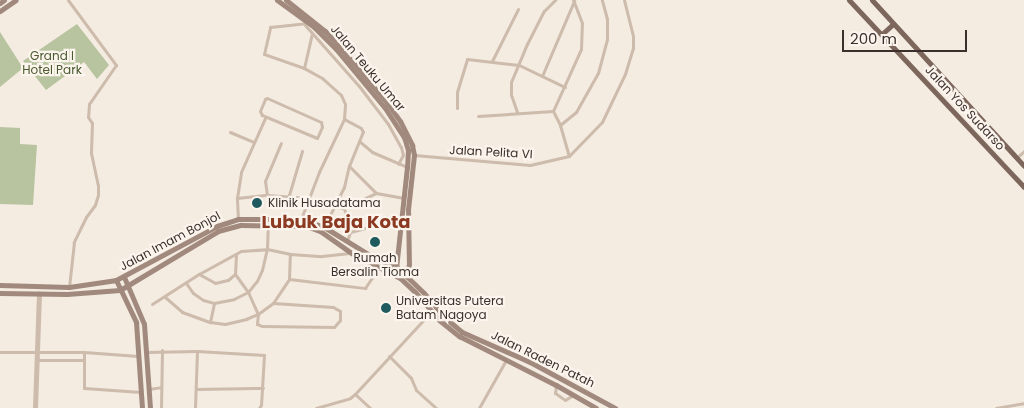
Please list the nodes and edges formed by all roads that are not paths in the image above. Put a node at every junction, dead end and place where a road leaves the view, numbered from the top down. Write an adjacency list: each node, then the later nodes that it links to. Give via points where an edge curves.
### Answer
1 (4, 0): 12 (main road)
2 (16, 0): 14 (main road)
3 (68, 0): 77 (street, via 116,66 89,104 91,153 98,195 74,242)
4 (277, 0): 15 (main road, Jalan Teuku Umar)
5 (286, 0): 37 (main road, Jalan Teuku Umar, via 325,31 388,104 405,130)
6 (555, 0): 20 (street, via 544,11)
7 (602, 0): 30 (street, via 607,19 607,39 598,73 576,112)
8 (624, 0): 38 (street, via 633,36 625,74 602,122)
9 (849, 0): 18 (main road, Jalan Yos Sudarso)
10 (872, 0): 16 (main road, Jalan Yos Sudarso)
11 (574, 1): 22 (street); 23 (street, via 580,13 582,39 579,55)
12 (0, 3)
13 (518, 9): 19 (street)
14 (0, 11)
15 (306, 24): 17 (street); 21 (street, via 270,27 264,54); 43 (main road, Jalan Teuku Umar, via 336,48 398,126 406,144)
16 (893, 24): 18 (main road); 39 (main road, Jalan Yos Sudarso)
17 (312, 33): 21 (street); 40 (street, via 388,124 403,155)
18 (882, 34): 44 (main road, Jalan Yos Sudarso)
19 (492, 61): 20 (street); 24 (street, via 466,61 457,92)
20 (519, 65): 22 (street); 26 (street, via 511,90)
21 (304, 68): 29 (street, via 322,78 341,95 346,109)
22 (542, 76): 23 (street)
23 (565, 87): 25 (street)
24 (457, 108)
25 (553, 110): 26 (street); 30 (street)
26 (516, 112): 27 (street)
27 (478, 116)
28 (266, 117): 28 (street, via 317,138 322,127 321,122 266,98 260,112); 33 (street)
29 (344, 119): 32 (street, via 361,128 363,132); 49 (street)
30 (560, 125): 38 (street)
31 (230, 132): 33 (street)
32 (359, 141): 40 (street, via 372,152); 41 (street)
33 (254, 142): 48 (street, via 240,172)
34 (281, 143): 46 (street, via 265,180)
35 (302, 150): 47 (street)
36 (1024, 151): 39 (street)
37 (414, 155): 38 (street, Jalan Pelita VI, via 530,165); 69 (main road, Jalan Teuku Umar, via 408,209)
38 (569, 156)
39 (1016, 158): 42 (main road, Jalan Yos Sudarso)
40 (398, 164): 43 (street)
41 (349, 166): 45 (street); 51 (street)
42 (1024, 166)
43 (407, 167): 50 (main road, Jalan Teuku Umar)
44 (1024, 187)
45 (376, 193): 50 (street); 52 (street)
46 (266, 195): 47 (street); 48 (street)
47 (289, 195): 49 (street)
48 (237, 198): 53 (street)
49 (309, 198): 54 (street)
50 (404, 198): 55 (main road, Jalan Teuku Umar)
51 (336, 207): 52 (street); 57 (street)
52 (344, 208): 58 (street)
53 (238, 219): 54 (main road, Jalan Imam Bonjol); 70 (main road, Jalan Imam Bonjol, via 217,226)
54 (300, 219): 57 (main road, Jalan Imam Bonjol)
55 (402, 219): 58 (street); 65 (main road, Jalan Teuku Umar)
56 (268, 226): 60 (street); 61 (main road, Jalan Imam Bonjol, via 306,226 320,230); 78 (main road, Jalan Imam Bonjol, via 241,226 218,231)
57 (324, 228): 59 (main road, Jalan Imam Bonjol)
58 (350, 232): 59 (street)
59 (346, 242): 65 (main road, Jalan Imam Bonjol)
60 (267, 249): 62 (street, via 248,249); 63 (street); 81 (street, via 257,281)
61 (352, 253): 63 (street, via 322,256); 64 (main road, Jalan Imam Bonjol)
62 (236, 254): 66 (street); 67 (street)
63 (290, 254): 71 (street)
64 (380, 266): 68 (main road, Jalan Imam Bonjol); 71 (street, via 365,288)
65 (397, 267): 68 (main road, Jalan Teuku Umar); 69 (main road, Jalan Raden Patah)
66 (199, 274): 67 (street, via 215,284); 74 (street)
67 (235, 274): 81 (street)
68 (394, 274): 73 (main road, Jalan Raden Patah)
69 (408, 276): 73 (main road); 110 (main road, Jalan Raden Patah, via 443,316 462,332 530,362)
70 (124, 277): 72 (main road, Jalan Imam Bonjol); 78 (main road)
71 (289, 279): 86 (street)
72 (116, 280): 77 (main road, Jalan Imam Bonjol); 79 (main road)
73 (404, 281): 88 (main road, Jalan Raden Patah)
74 (186, 283): 84 (street); 85 (street, via 193,293)
75 (0, 285): 76 (main road, Jalan Imam Bonjol)
76 (14, 286): 77 (main road, Jalan Imam Bonjol); 82 (main road)
77 (68, 287)
78 (127, 287): 79 (main road, Jalan Imam Bonjol); 96 (main road, via 144,324)
79 (120, 290): 83 (main road, Jalan Imam Bonjol); 97 (main road, via 136,322)
80 (0, 292): 82 (main road, Jalan Imam Bonjol)
81 (248, 292): 85 (street, via 234,300); 89 (street)
82 (14, 294): 83 (main road, Jalan Imam Bonjol)
83 (39, 294): 94 (street)
84 (165, 297): 87 (street); 90 (street, via 182,312)
85 (214, 303): 90 (street)
86 (273, 303): 89 (street); 89 (street, via 333,307 340,310 340,320 334,327 267,328 257,324)
87 (152, 304)
88 (431, 312): 98 (street); 101 (main road, Jalan Raden Patah, via 459,336)
89 (258, 314): 90 (street, via 234,323)
90 (210, 322)
91 (162, 350): 92 (street); 96 (street); 103 (street)
92 (197, 351): 104 (street, via 264,356); 106 (street)
93 (0, 352): 94 (street)
94 (38, 352): 95 (street); 99 (street)
95 (84, 352): 97 (street); 100 (street)
96 (147, 352): 105 (main road)
97 (139, 356): 107 (main road)
98 (389, 356): 108 (street); 121 (street, via 411,378 416,390)
99 (38, 360): 100 (street); 113 (street)
100 (84, 360): 107 (street, via 84,388)
101 (506, 360): 102 (main road, Jalan Raden Patah); 122 (street)
102 (556, 385): 109 (main road, Jalan Raden Patah); 109 (street, via 555,394 565,400)
103 (161, 387): 105 (street); 116 (street)
104 (263, 388): 106 (street); 118 (street)
105 (149, 389): 115 (main road)
106 (196, 389): 117 (street)
107 (141, 392): 114 (main road)
108 (355, 394): 112 (street); 120 (street)
109 (573, 395): 123 (main road, Jalan Raden Patah)
110 (603, 401): 123 (main road); 124 (main road, Jalan Raden Patah)
111 (1024, 403): 125 (street)
112 (324, 407): 119 (street)
113 (35, 408)
114 (142, 408)
115 (150, 408)
116 (161, 408)
117 (195, 408)
118 (259, 408)
119 (316, 408)
120 (370, 408)
121 (436, 408)
122 (479, 408)
123 (598, 408)
124 (615, 408)
125 (996, 408)

